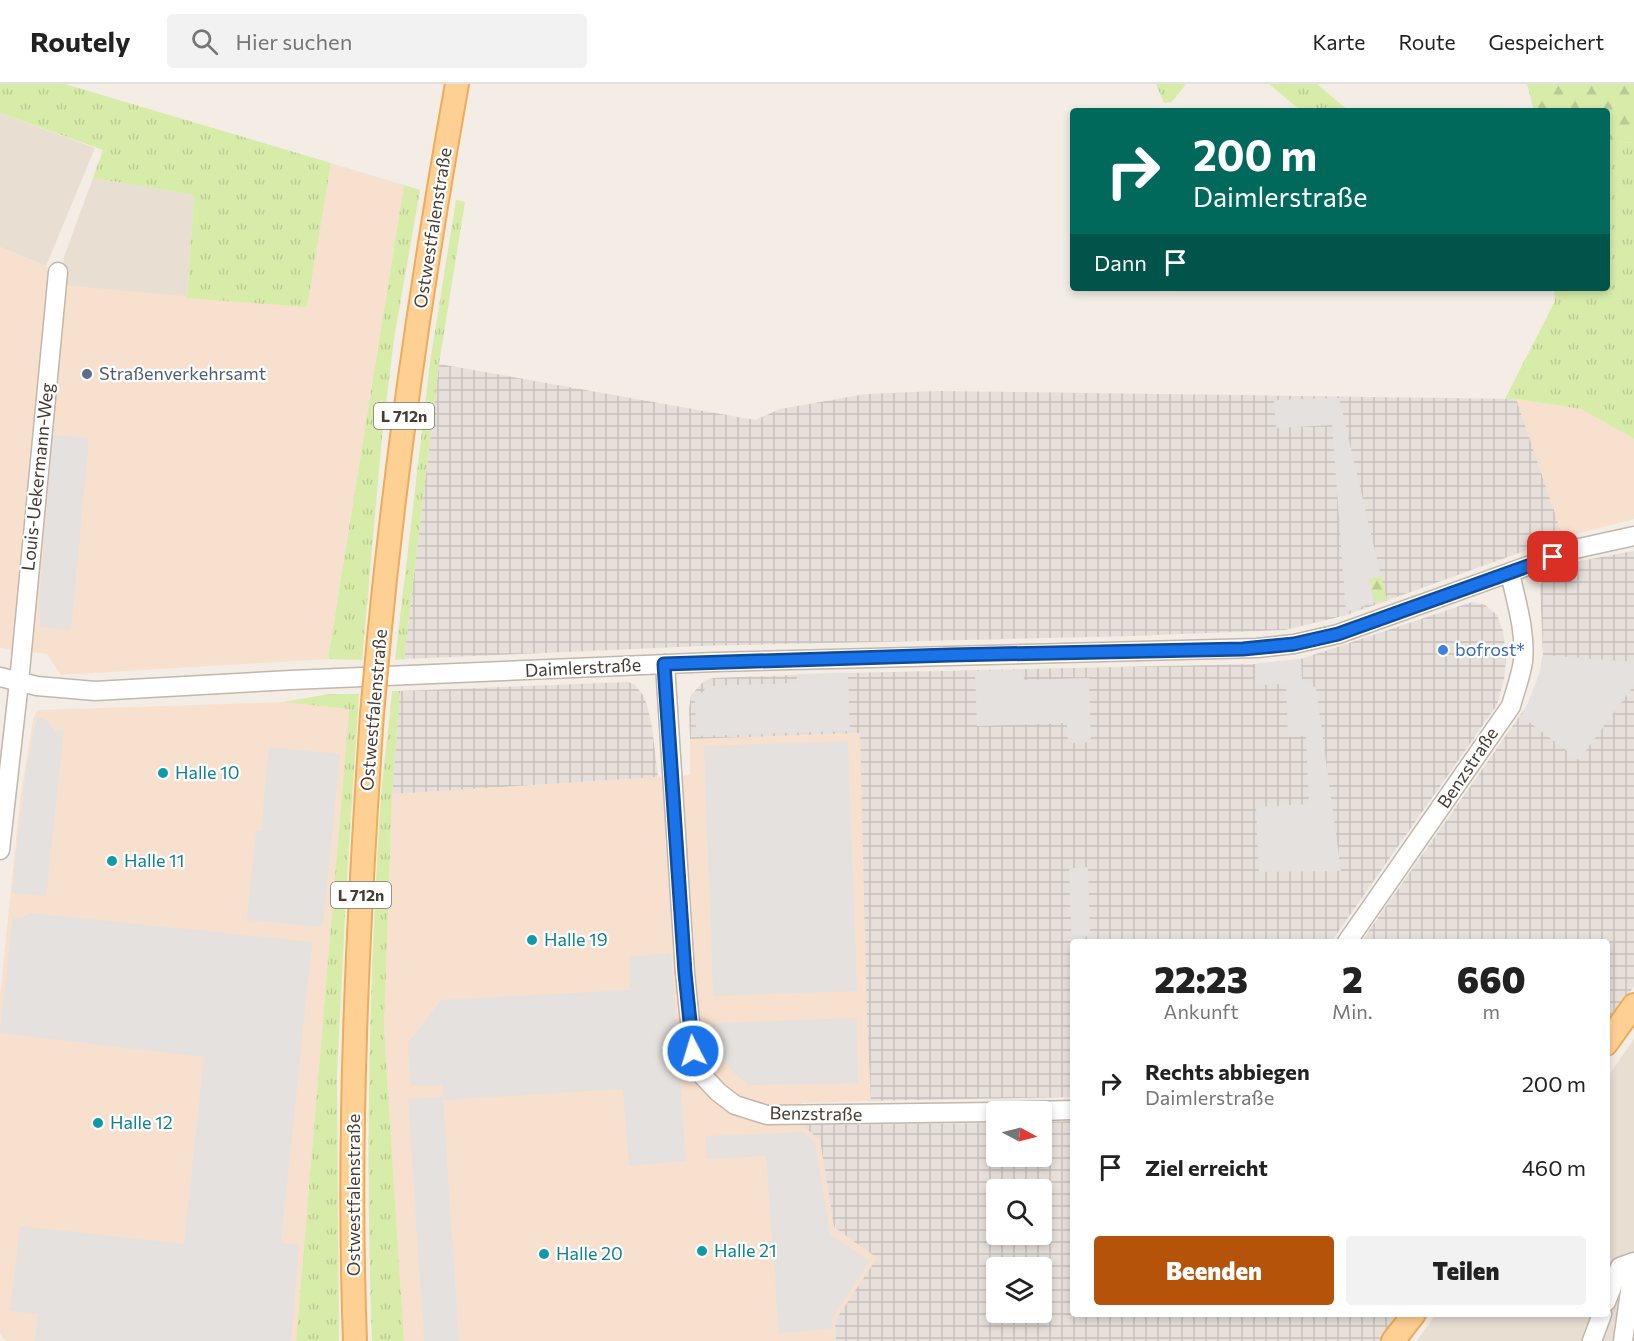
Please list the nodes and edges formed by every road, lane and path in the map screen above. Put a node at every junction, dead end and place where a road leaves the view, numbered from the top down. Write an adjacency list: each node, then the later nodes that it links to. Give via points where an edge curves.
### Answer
1 (458, 84): 20 (main road, Ostwestfalenstraße / L 712n, bridge, via 409,379 372,714 355,1065)
2 (58, 272): 7 (street, Louis-Uekermann-Weg)
3 (1634, 536): 4 (street, Daimlerstraße, via 1575,549)
4 (1510, 573): 5 (street, Daimlerstraße, via 1338,634 1257,648); 10 (street, Benzstraße, via 1523,658 1510,706)
5 (664, 664): 7 (street, Daimlerstraße, via 112,690 70,690); 15 (street, Benzstraße, via 685,973 693,1051 703,1076 735,1105 767,1115)
6 (0, 676): 7 (street, Daimlerstraße)
7 (19, 682): 8 (street, Louis-Uekermann-Weg)
8 (2, 801): 9 (street, Louis-Uekermann-Weg)
9 (0, 849)
10 (1349, 939)
11 (1634, 1005): 12 (main road)
12 (1610, 1038)
13 (1070, 1110): 14 (street)
14 (1052, 1111)
15 (986, 1112)
16 (1634, 1263): 17 (street, via 1620,1267); 23 (street)
17 (1610, 1292)
18 (1412, 1317): 21 (main road)
19 (1601, 1317): 22 (street)
20 (355, 1341)
21 (1393, 1341)
22 (1592, 1341)
23 (1623, 1341)

